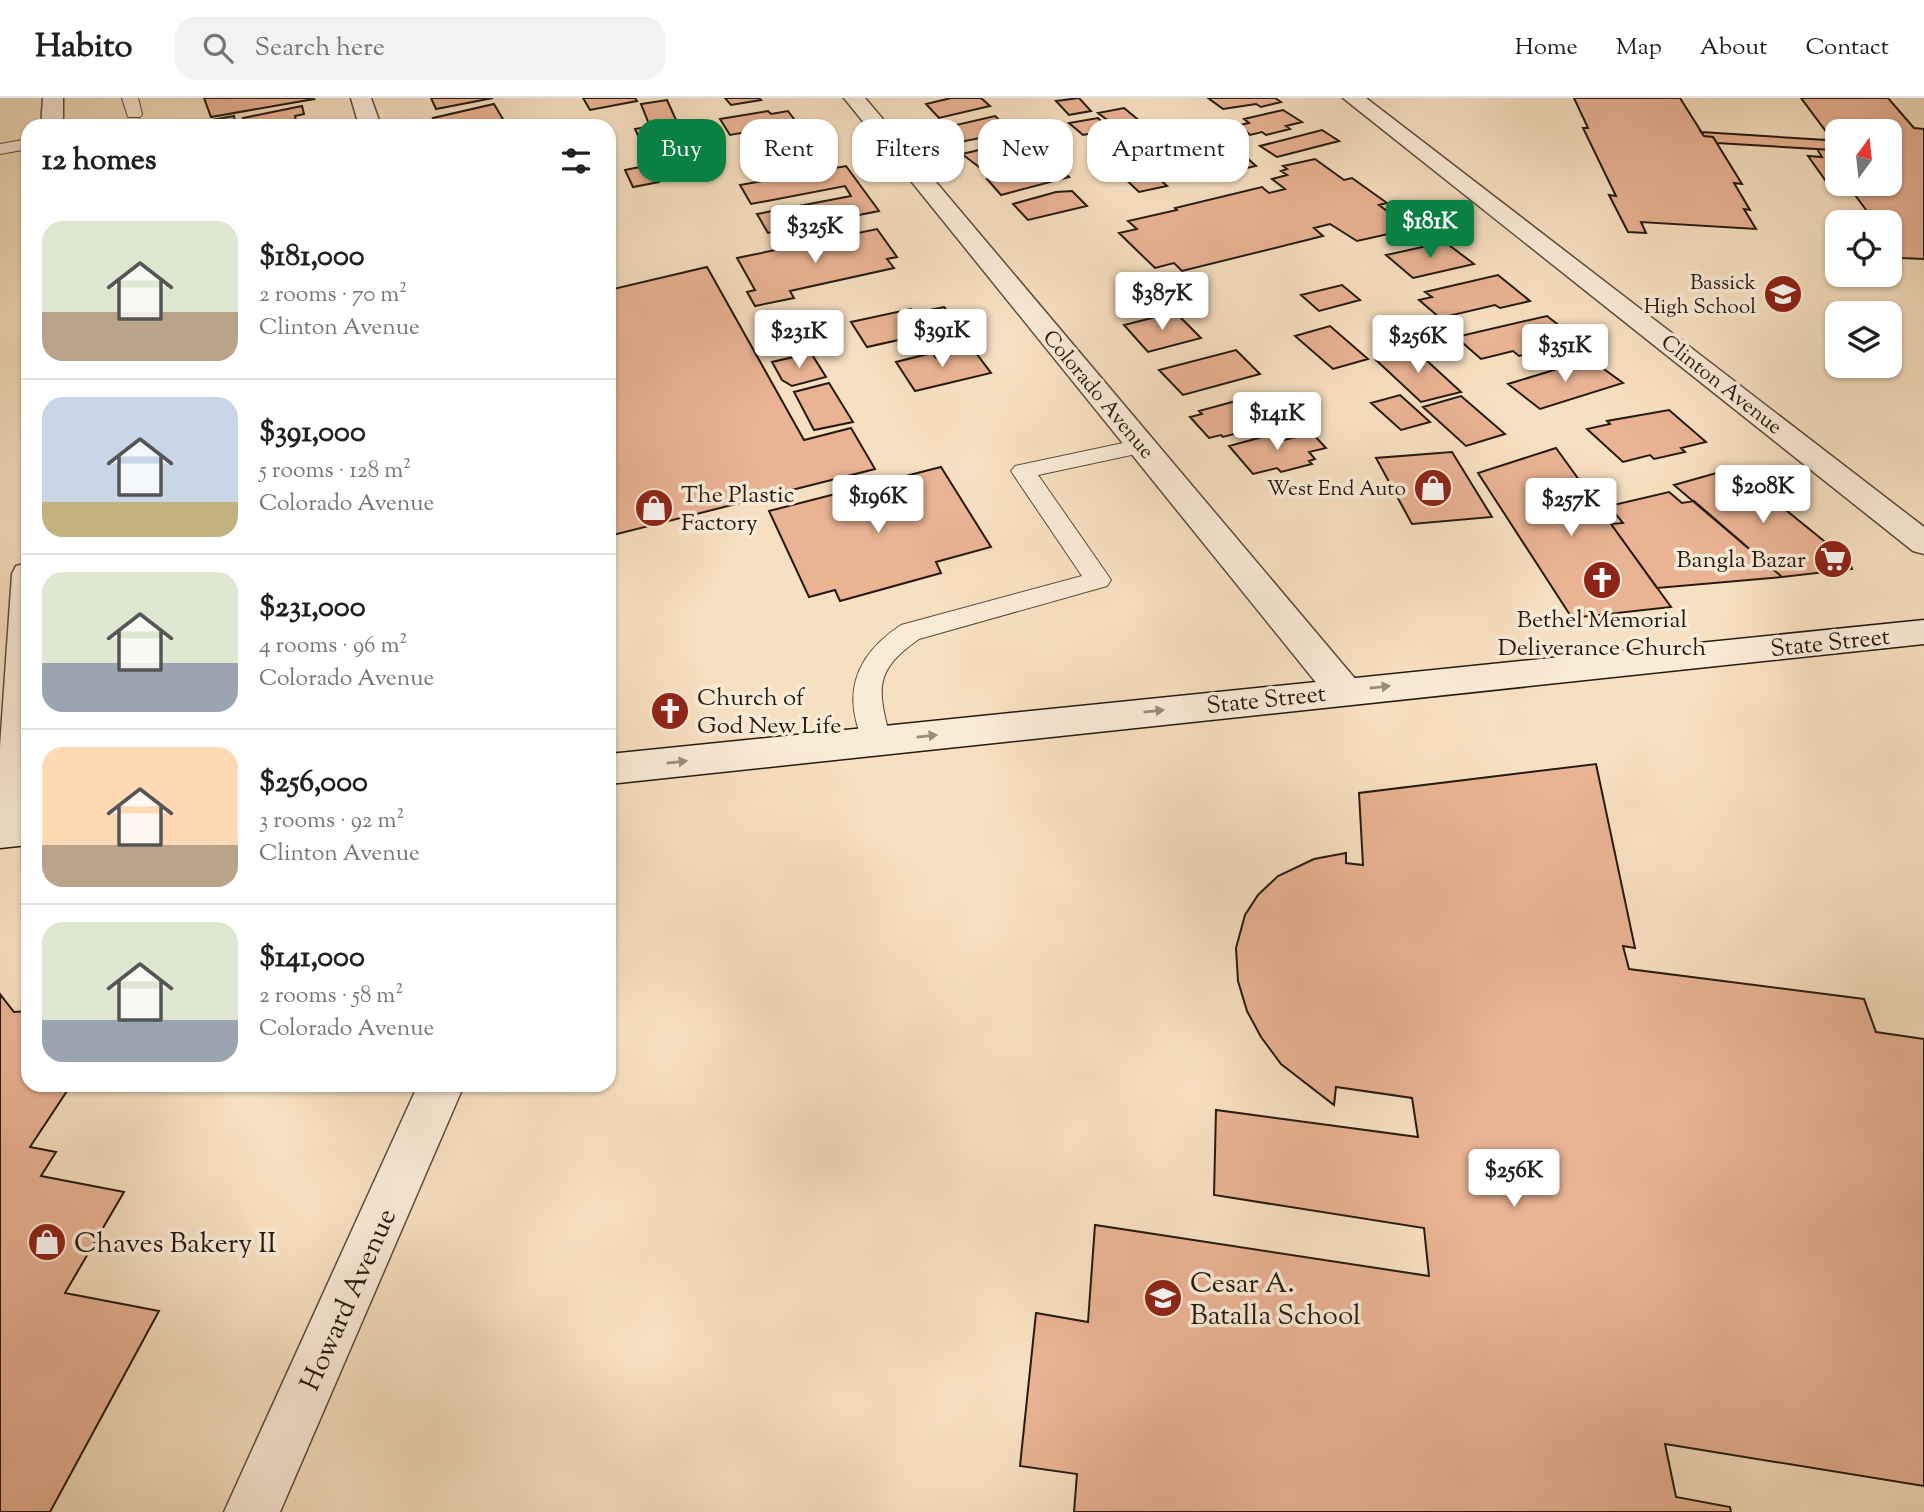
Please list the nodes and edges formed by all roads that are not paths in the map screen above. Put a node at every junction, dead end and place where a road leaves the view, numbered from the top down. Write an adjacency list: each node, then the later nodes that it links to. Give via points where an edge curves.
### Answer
1 (53, 98): 5 (street)
2 (361, 98): 6 (street)
3 (854, 98): 9 (street, Colorado Avenue)
4 (1353, 98): 10 (street, Clinton Avenue)
5 (52, 119)
6 (368, 119)
7 (21, 145): 8 (lane)
8 (0, 149)
9 (1142, 446): 12 (street, Colorado Avenue); 14 (lane, via 1023,471 1098,580 910,632 888,647 875,663 866,696)
10 (1924, 543)
11 (1924, 632): 12 (street, State Street, one-way to 11)
12 (1344, 691): 14 (street, State Street, one-way to 12)
13 (21, 702): 16 (street)
14 (877, 741): 15 (street, State Street, one-way to 14)
15 (616, 768)
16 (14, 830)
17 (438, 1092): 18 (street, Howard Avenue)
18 (252, 1512)

